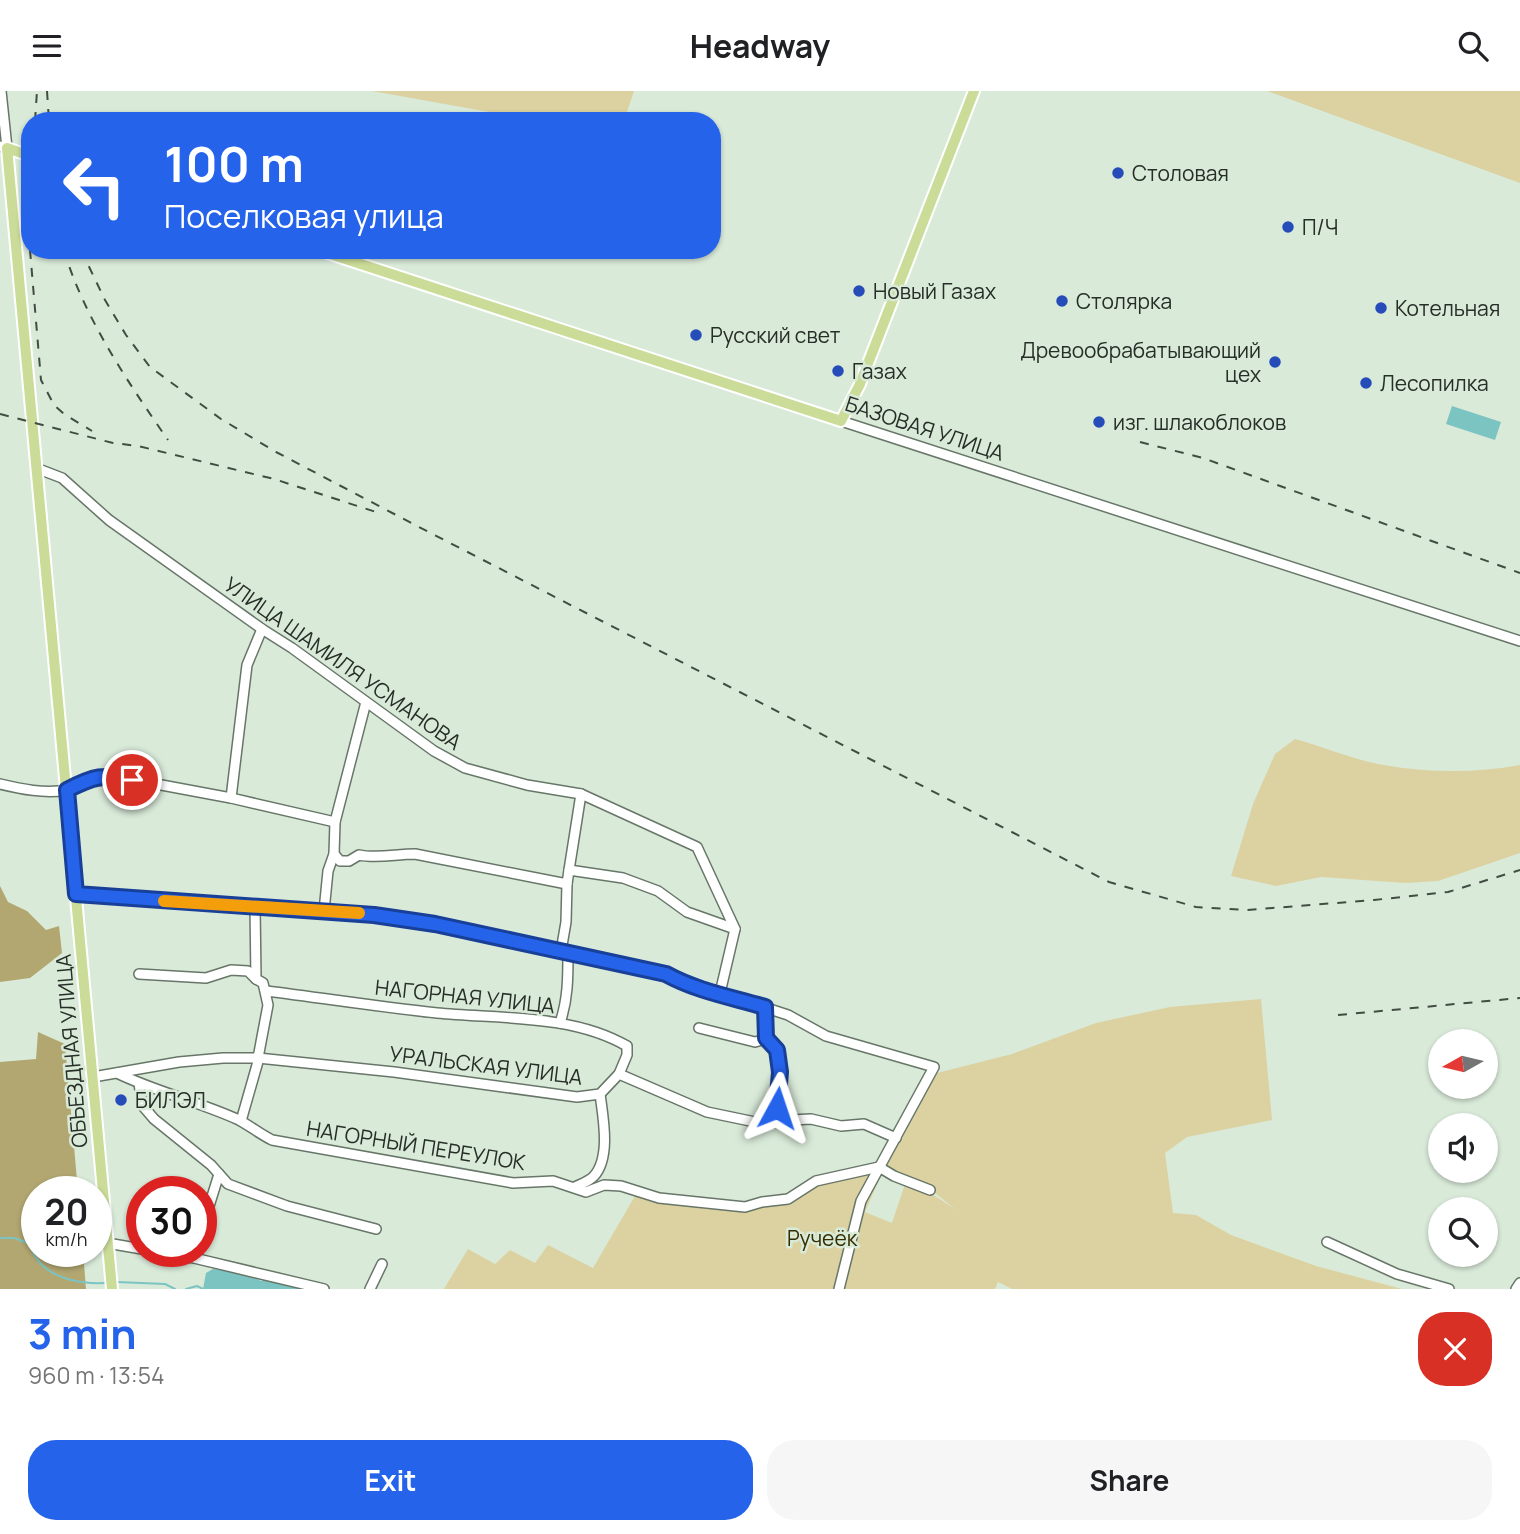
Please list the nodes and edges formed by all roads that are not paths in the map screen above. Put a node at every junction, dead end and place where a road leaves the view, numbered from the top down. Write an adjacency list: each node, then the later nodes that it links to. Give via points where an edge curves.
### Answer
1 (1, 91): 3 (street)
2 (974, 91): 6 (main road, via 860,384)
3 (3, 147): 4 (main road); 7 (main road, ОБЪЕЗДНАЯ УЛИЦА)
4 (21, 153)
5 (346, 259): 6 (main road, БАЗОВАЯ УЛИЦА)
6 (841, 421): 9 (street, БАЗОВАЯ УЛИЦА)
7 (36, 468): 8 (street, УЛИЦА ШАМИЛЯ УСМАНОВА, via 62,478 109,520); 12 (main road, ОБЪЕЗДНАЯ УЛИЦА)
8 (262, 629): 10 (street, УЛИЦА ШАМИЛЯ УСМАНОВА); 14 (street, via 247,665)
9 (1520, 641)
10 (366, 702): 13 (street, УЛИЦА ШАМИЛЯ УСМАНОВА, via 465,768); 15 (street)
11 (0, 784): 12 (street)
12 (67, 790): 14 (street, via 108,775); 19 (main road, ОБЪЕЗДНАЯ УЛИЦА)
13 (582, 794): 17 (street); 22 (street, УЛИЦА ШАМИЛЯ УСМАНОВА, via 697,847)
14 (230, 798): 15 (street)
15 (335, 822): 16 (street)
16 (334, 854): 18 (street, via 340,861 359,855 415,854); 21 (street)
17 (569, 870): 18 (street); 22 (street, via 624,878 658,891 687,912)
18 (567, 884): 23 (street)
19 (76, 894): 20 (street); 35 (main road, ОБЪЕЗДНАЯ УЛИЦА)
20 (255, 906): 21 (street); 25 (street)
21 (324, 911): 23 (street, via 435,924)
22 (735, 929): 27 (street)
23 (564, 952): 27 (street, via 666,974 700,990); 29 (street, via 568,996)
24 (139, 974): 25 (street, via 206,978 231,970 248,971)
25 (256, 979): 26 (street)
26 (266, 991): 29 (street, НАГОРНАЯ УЛИЦА); 32 (street, via 267,1016)
27 (720, 993): 28 (street)
28 (765, 1007): 31 (street); 40 (street, via 826,1036 934,1067)
29 (560, 1023): 34 (street, НАГОРНАЯ УЛИЦА, via 627,1046)
30 (699, 1028): 31 (street, via 755,1042)
31 (766, 1038): 39 (street, via 777,1050 780,1072)
32 (258, 1058): 33 (street, УРАЛЬСКАЯ УЛИЦА, via 179,1062); 37 (street, УРАЛЬСКАЯ УЛИЦА, via 577,1097); 38 (street)
33 (117, 1073): 35 (street, УРАЛЬСКАЯ УЛИЦА); 36 (street, НАГОРНЫЙ ПЕРЕУЛОК)
34 (619, 1074): 37 (street, УРАЛЬСКАЯ УЛИЦА); 39 (street, via 707,1112)
35 (93, 1077): 43 (main road, ОБЪЕЗДНАЯ УЛИЦА)
36 (139, 1083): 38 (street, НАГОРНЫЙ ПЕРЕУЛОК); 42 (street, via 142,1105 154,1119)
37 (600, 1094): 45 (street, via 605,1140 600,1164 594,1177)
38 (241, 1121): 45 (street, НАГОРНЫЙ ПЕРЕУЛОК, via 272,1140 513,1183 553,1181)
39 (774, 1123): 40 (street, via 811,1119 841,1126 864,1124)
40 (896, 1138): 41 (street)
41 (879, 1167): 45 (street, НАГОРНЫЙ ПЕРЕУЛОК, via 816,1181 788,1199 745,1207 659,1198 621,1186 604,1185 586,1192); 46 (street); 56 (street, via 861,1201)
42 (219, 1174): 44 (street); 47 (street, via 228,1184 252,1194)
43 (101, 1176)
44 (217, 1180)
45 (575, 1187)
46 (930, 1190)
47 (376, 1229)
48 (1327, 1242): 57 (street, via 1397,1274)
49 (217, 1261): 54 (street)
50 (382, 1264): 55 (street)
51 (110, 1267): 53 (main road, ОБЪЕЗДНАЯ УЛИЦА)
52 (1520, 1283): 58 (street)
53 (112, 1289)
54 (324, 1289)
55 (370, 1289)
56 (839, 1289)
57 (1449, 1289)
58 (1516, 1289)

